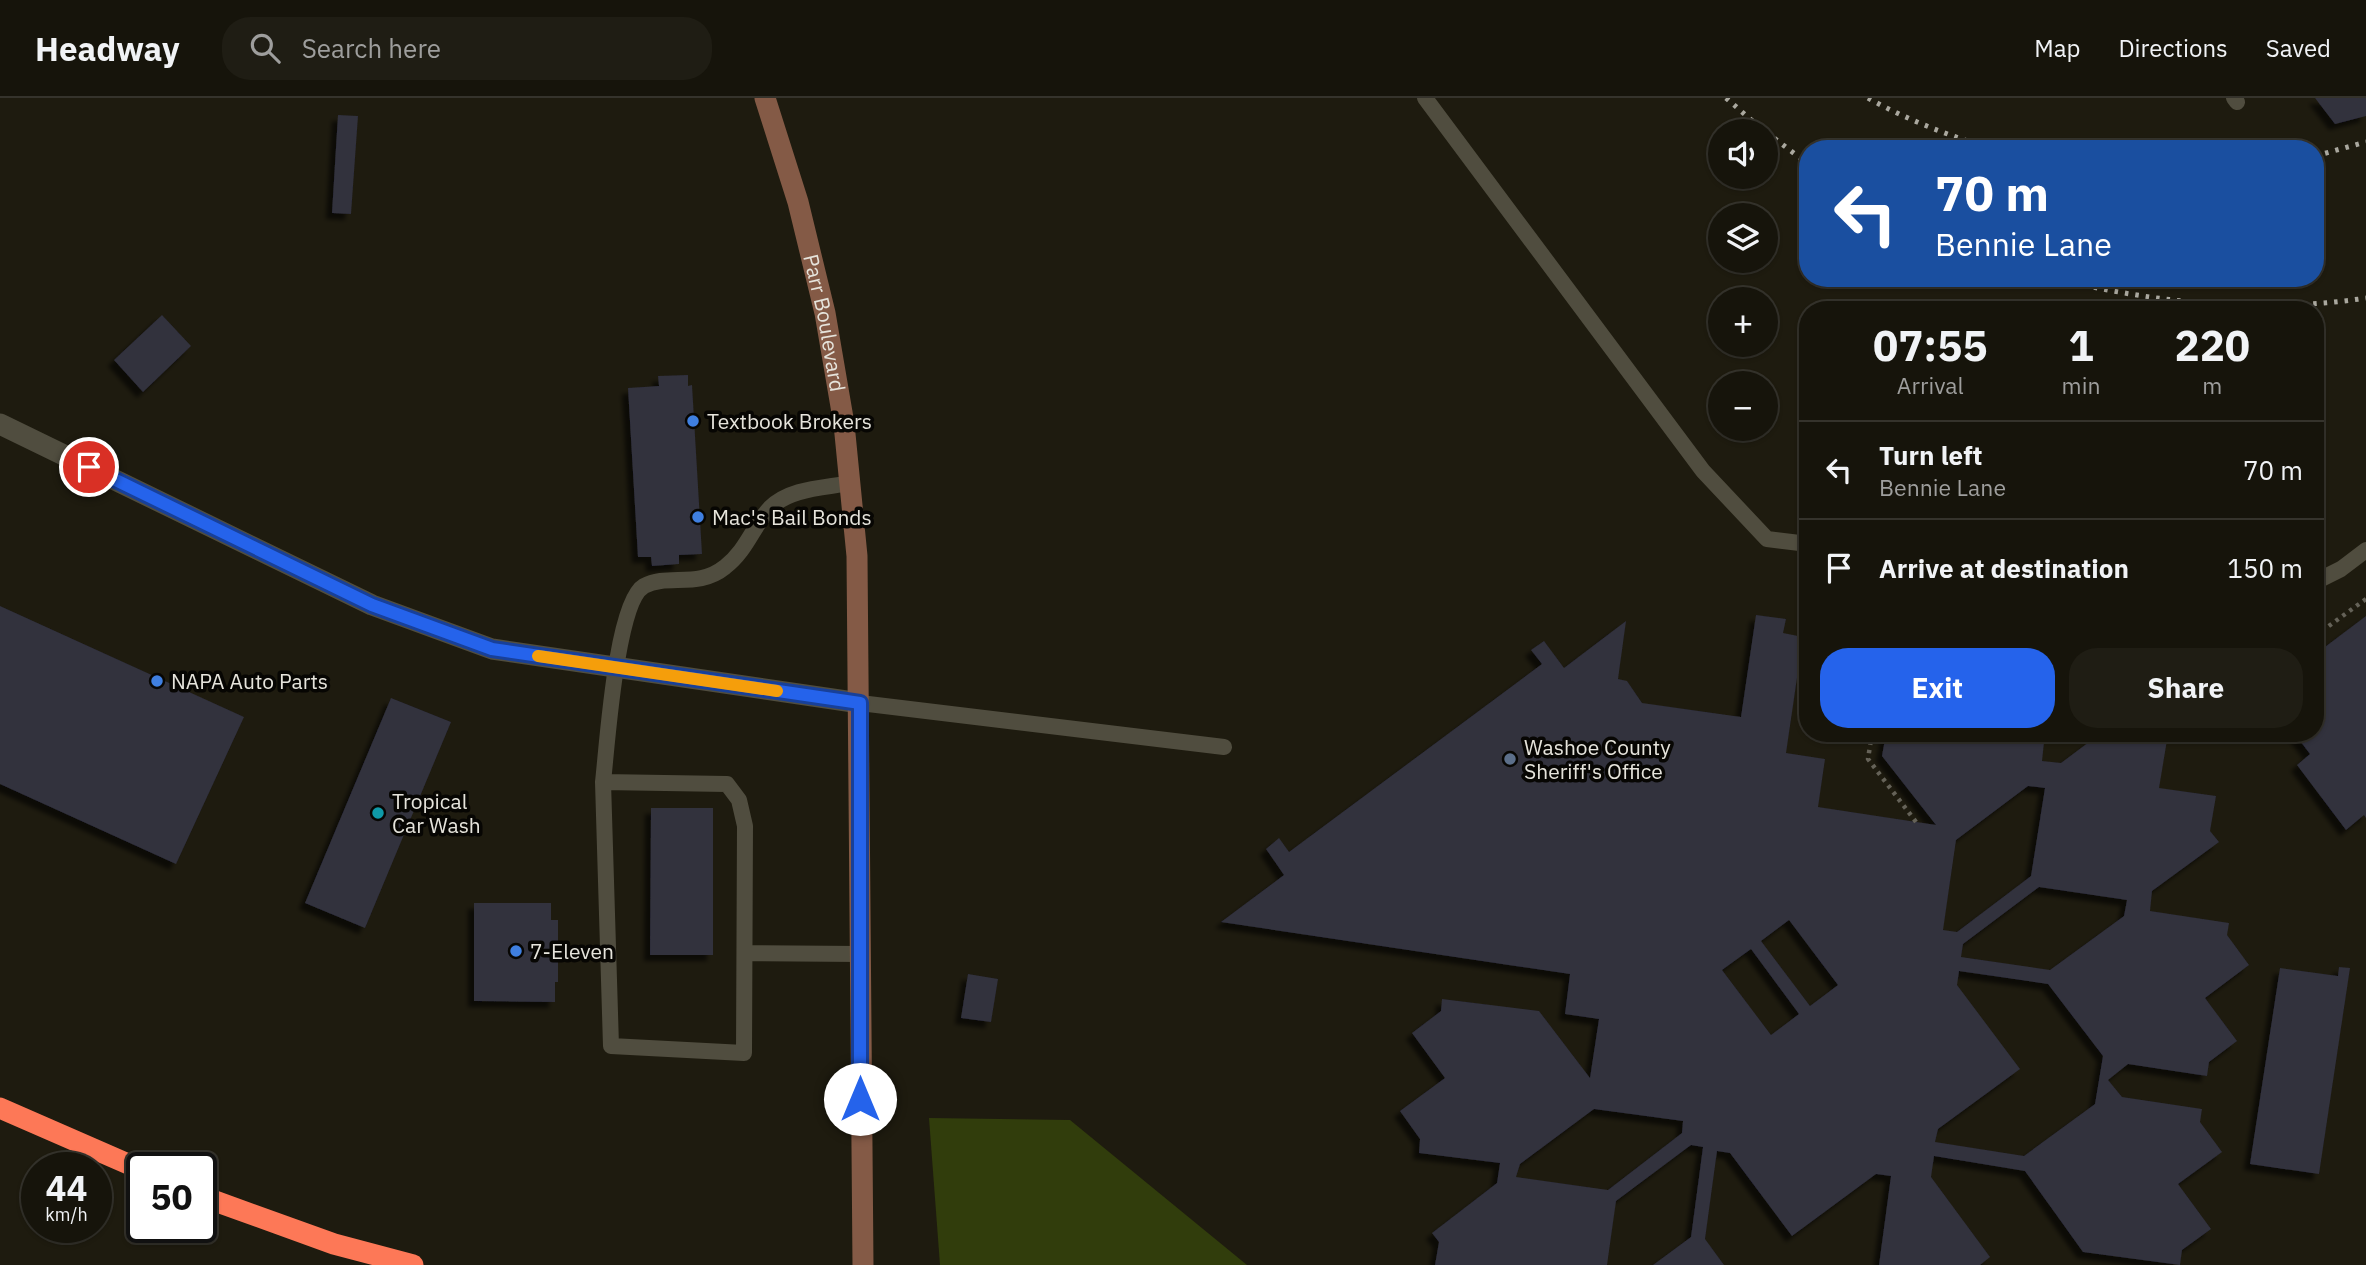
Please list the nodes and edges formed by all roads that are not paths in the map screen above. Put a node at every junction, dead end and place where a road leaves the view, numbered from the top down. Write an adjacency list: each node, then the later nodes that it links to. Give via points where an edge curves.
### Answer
1 (765, 98): 4 (main road, Parr Boulevard, via 798,202 825,313)
2 (1425, 98): 5 (lane, via 1703,471 1767,539)
3 (0, 424): 8 (street, via 379,608 492,649)
4 (850, 483): 8 (lane, via 789,495 770,509 743,552 723,569 700,580 644,586 629,609); 9 (main road, Parr Boulevard, via 857,556)
5 (1799, 543)
6 (2366, 550): 7 (lane)
7 (2324, 578)
8 (615, 667): 9 (street); 11 (lane)
9 (860, 703): 10 (lane); 13 (main road, Parr Boulevard)
10 (1224, 747)
11 (603, 782): 12 (lane, via 727,784 739,800 746,826); 12 (lane, via 611,1045 744,1053)
12 (746, 953): 13 (lane)
13 (860, 954): 18 (main road, Parr Boulevard)
14 (0, 1108): 15 (highway)
15 (126, 1163)
16 (217, 1202): 17 (highway, via 334,1244)
17 (413, 1265)
18 (863, 1265)

